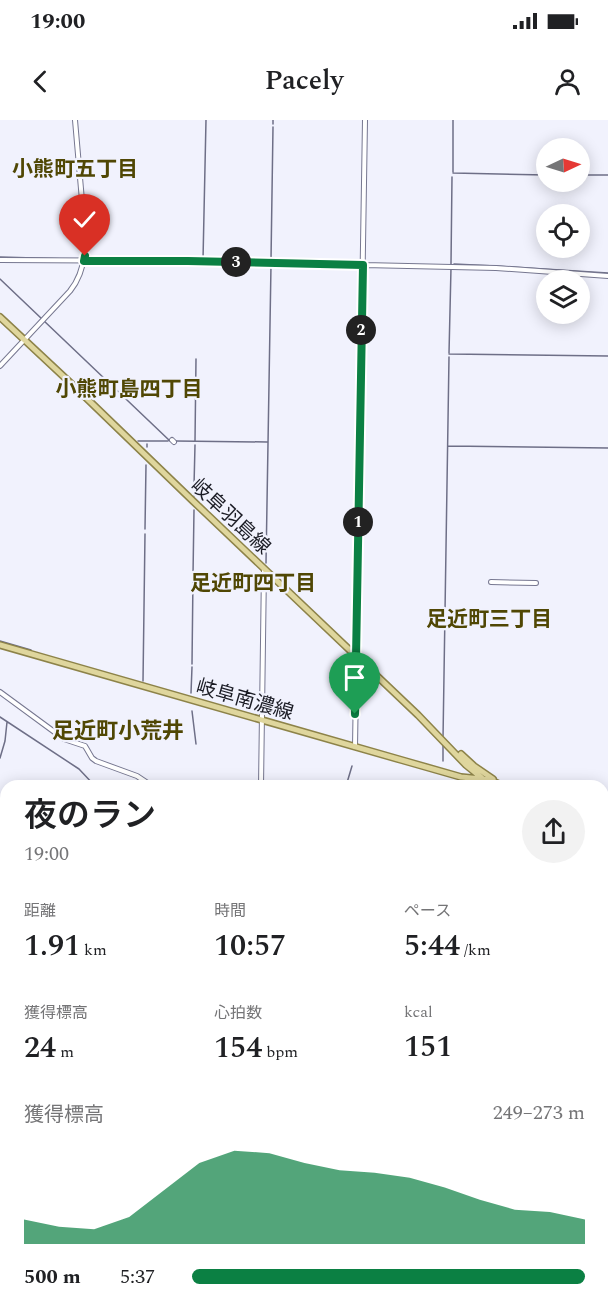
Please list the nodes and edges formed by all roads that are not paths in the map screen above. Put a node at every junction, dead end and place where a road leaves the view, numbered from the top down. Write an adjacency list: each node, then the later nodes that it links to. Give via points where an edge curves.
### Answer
1 (75, 120): 4 (street, via 86,235)
2 (365, 120): 5 (street)
3 (0, 260): 4 (street)
4 (84, 261): 5 (street); 8 (street, via 73,288)
5 (363, 265): 6 (street); 14 (street)
6 (608, 276)
7 (0, 317): 8 (main road, 岐阜羽島線)
8 (24, 340): 9 (street); 10 (main road, 岐阜羽島線)
9 (0, 366)
10 (264, 569): 14 (main road, 岐阜羽島線); 16 (street)
11 (491, 582): 12 (street)
12 (536, 583)
13 (0, 645): 16 (main road, 岐阜南濃線)
14 (356, 657): 17 (main road, 岐阜羽島線); 18 (street)
15 (0, 692): 20 (street, via 64,739 84,745 96,761)
16 (262, 720): 18 (main road, 岐阜南濃線); 21 (street)
17 (441, 737): 19 (main road, 岐阜羽島線); 23 (main road, 岐阜羽島線)
18 (355, 747): 19 (main road, 岐阜南濃線, via 461,777)
19 (482, 778): 22 (main road, 岐阜南濃線)
20 (143, 780)
21 (261, 780)
22 (486, 780)
23 (490, 780)

